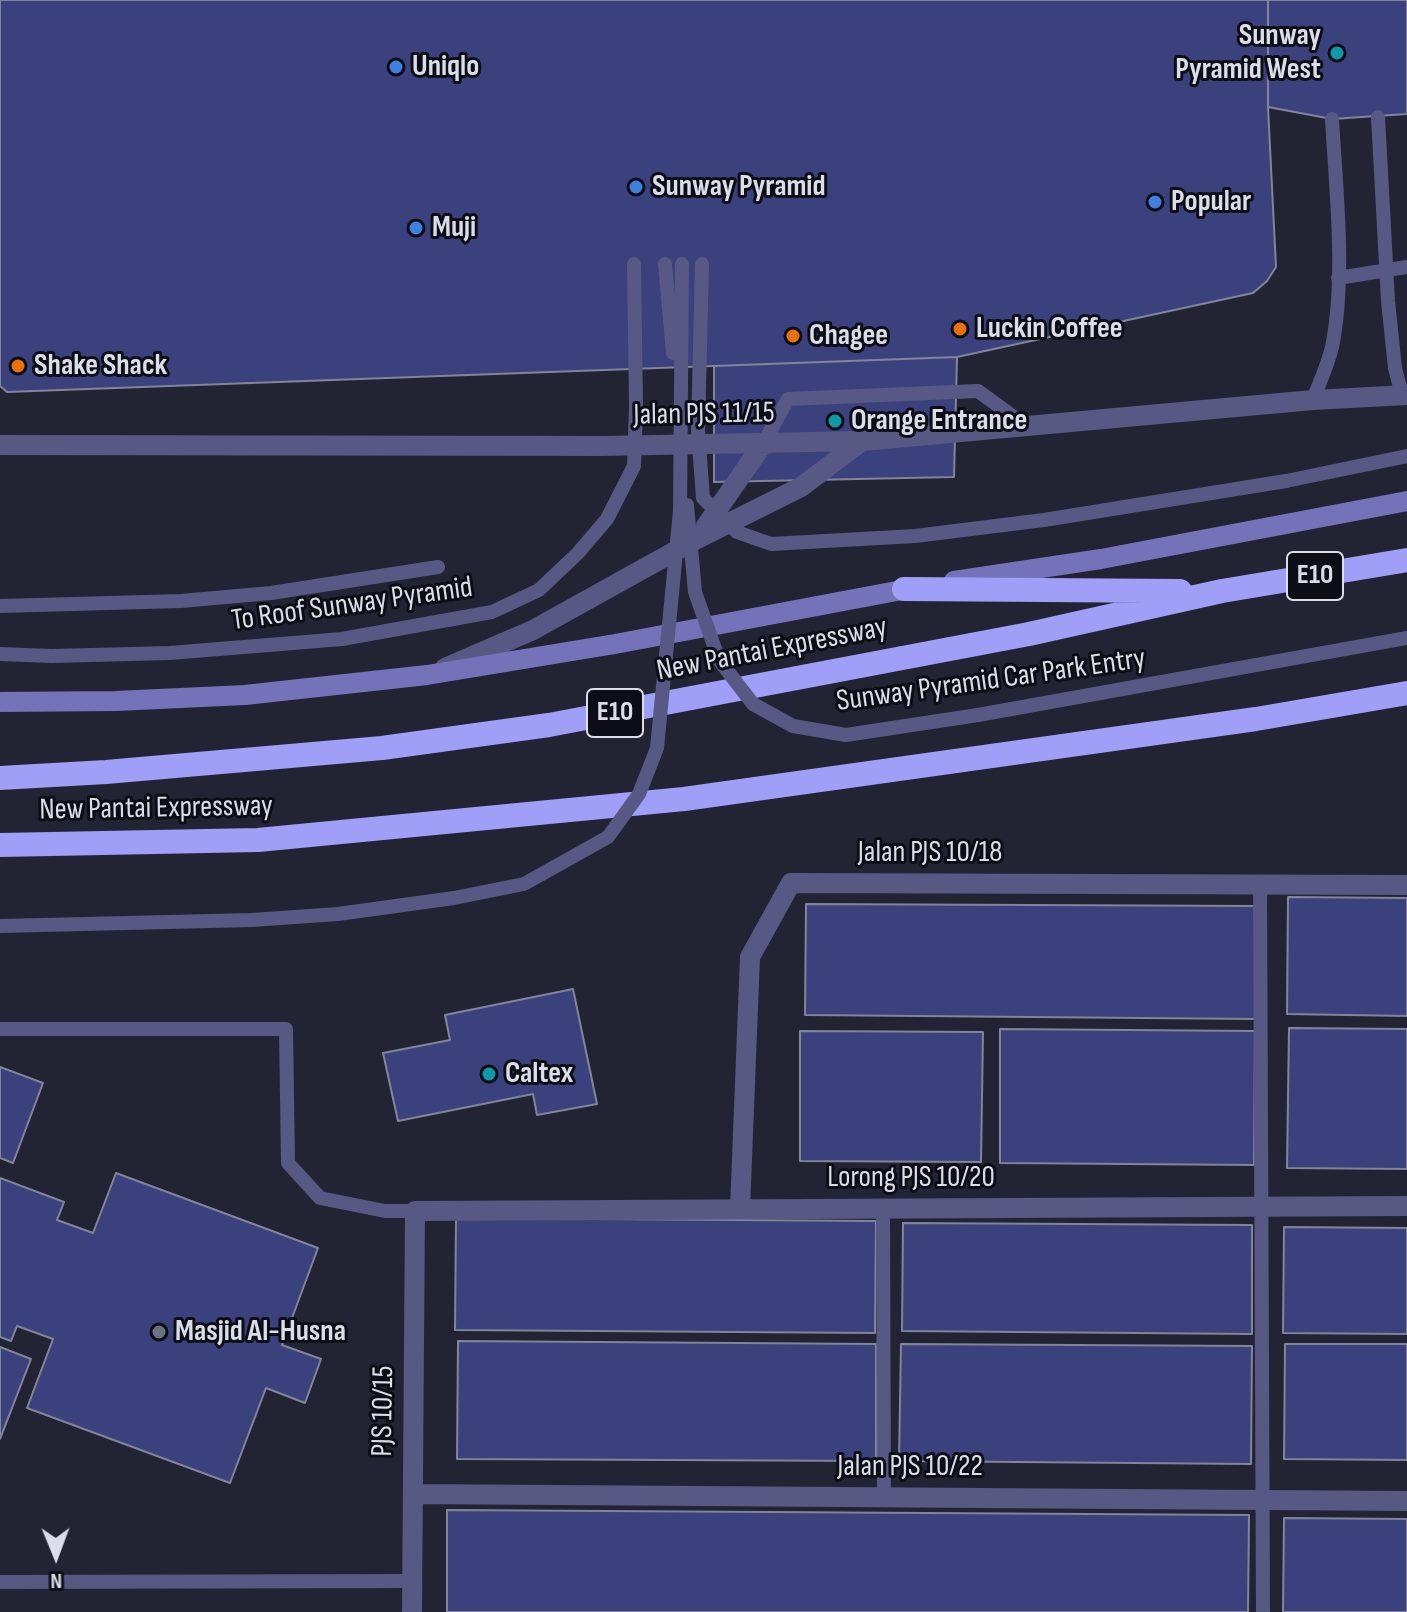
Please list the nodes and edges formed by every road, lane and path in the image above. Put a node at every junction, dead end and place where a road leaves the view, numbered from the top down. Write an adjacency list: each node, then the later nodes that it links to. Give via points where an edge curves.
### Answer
1 (1378, 117): 8 (lane)
2 (1332, 119): 9 (lane)
3 (634, 264): 25 (lane, To Roof Sunway Pyramid, bridge, via 634,466 607,519 539,590 492,612 342,639 170,653)
4 (665, 264): 24 (lane, Sunway Pyramid Car Park Entry, bridge, via 695,592 719,660 753,704 793,726 846,735)
5 (682, 264): 33 (lane, bridge, via 680,511 657,748 639,794 608,837 524,884 454,898 252,920)
6 (702, 264): 16 (lane, bridge, via 698,431 703,498 737,532 771,544 915,536 1044,520)
7 (1407, 267): 8 (lane)
8 (1387, 271): 9 (lane); 10 (lane, via 1395,368)
9 (1338, 278): 11 (lane, via 1331,352)
10 (1404, 395): 11 (street, Jalan PJS 11/15)
11 (1313, 400): 12 (street, Jalan PJS 11/15)
12 (1026, 426): 14 (street, Jalan PJS 11/15); 15 (lane, via 978,391 788,399)
13 (4, 441): 15 (street, Jalan PJS 11/15)
14 (862, 441): 15 (street, Jalan PJS 11/15); 18 (street, via 801,487)
15 (763, 444): 18 (street)
16 (1407, 456)
17 (1407, 501): 21 (main road, via 1116,556)
18 (697, 539): 26 (street, via 533,630)
19 (1407, 560): 22 (highway, New Pantai Expressway / E10)
20 (438, 567): 23 (lane, via 241,596)
21 (904, 589): 22 (highway); 26 (main road)
22 (1222, 591): 29 (highway, New Pantai Expressway / E10, via 1029,634 549,725 382,748)
23 (0, 606)
24 (1407, 638)
25 (0, 654)
26 (427, 675): 28 (main road, via 245,695)
27 (1407, 693): 30 (highway, New Pantai Expressway, via 684,799 258,840)
28 (0, 702)
29 (0, 778)
30 (0, 845)
31 (1260, 884): 32 (street, Jalan PJS 10/18); 35 (lane); 37 (street, Jalan PJS 10/18, via 791,883 750,957)
32 (1407, 885)
33 (0, 926)
34 (0, 1029): 39 (lane, via 286,1029 288,1163 320,1198 385,1211)
35 (1261, 1206): 36 (street, Lorong PJS 10/20); 38 (street, Lorong PJS 10/20); 42 (lane)
36 (1407, 1206)
37 (740, 1209): 38 (street, Lorong PJS 10/20); 39 (street, Lorong PJS 10/20)
38 (883, 1209): 41 (lane)
39 (415, 1211): 40 (street, PJS 10/15)
40 (413, 1494): 41 (street, Jalan PJS 10/22); 44 (street, PJS 10/15)
41 (884, 1497): 42 (street, Jalan PJS 10/22)
42 (1263, 1499): 43 (street, Jalan PJS 10/22); 47 (lane)
43 (1407, 1501)
44 (412, 1581): 45 (lane); 46 (street, PJS 10/15)
45 (0, 1582)
46 (412, 1612)
47 (1263, 1612)

